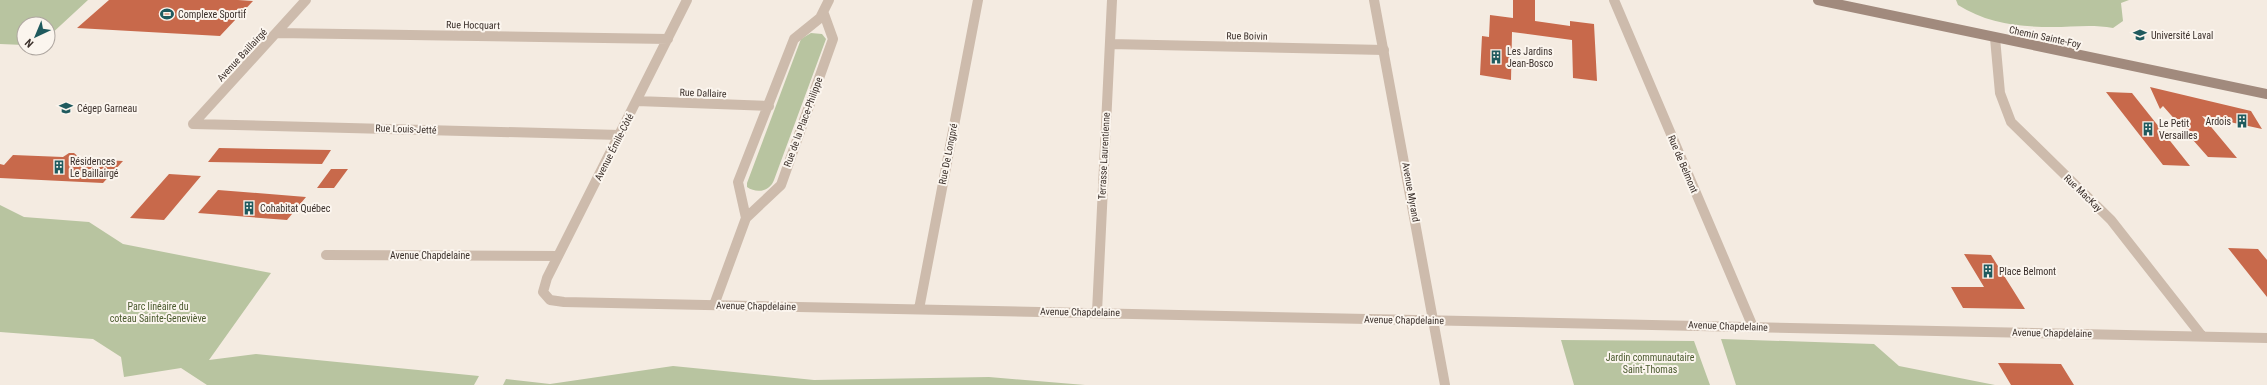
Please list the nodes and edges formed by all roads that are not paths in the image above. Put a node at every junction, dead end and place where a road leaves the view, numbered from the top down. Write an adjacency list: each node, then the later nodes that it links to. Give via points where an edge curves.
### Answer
1 (306, 0): 10 (street, Avenue Baillairgé)
2 (687, 0): 12 (street, Avenue Émile-Côté)
3 (829, 0): 9 (street)
4 (978, 0): 25 (street, Rue De Longpré)
5 (1112, 0): 13 (street, Terrasse Laurentienne)
6 (1374, 0): 14 (street, Avenue Myrand)
7 (1614, 0): 28 (street, Rue de Belmont)
8 (1818, 0): 11 (main road, Chemin Sainte-Foy)
9 (824, 14): 17 (street, via 794,39); 20 (street, Rue de la Place-Philippe, via 833,39 781,184)
10 (277, 33): 12 (street, Rue Hocquart); 18 (street, Avenue Baillairgé)
11 (1995, 38): 15 (main road, Chemin Sainte-Foy); 29 (street, Rue MacKay, via 2000,93 2011,122 2111,220)
12 (668, 39): 16 (street, Avenue Émile-Côté)
13 (1110, 44): 14 (street, Rue Boivin); 26 (street, Terrasse Laurentienne)
14 (1384, 50): 27 (street, Avenue Myrand)
15 (2267, 94)
16 (637, 101): 17 (street, Rue Dallaire); 19 (street, Avenue Émile-Côté)
17 (769, 106): 20 (street, via 738,182)
18 (193, 124): 19 (street, Rue Louis-Jetté)
19 (620, 135): 22 (street, Avenue Émile-Côté)
20 (746, 218): 24 (street, Rue de la Place-Philippe)
21 (326, 255): 22 (street, Avenue Chapdelaine)
22 (558, 256): 23 (street, Avenue Émile-Côté, via 545,284)
23 (544, 294): 24 (street, Avenue Chapdelaine, via 555,302)
24 (714, 305): 25 (street, Avenue Chapdelaine)
25 (919, 309): 26 (street, Avenue Chapdelaine)
26 (1097, 312): 27 (street, Avenue Chapdelaine)
27 (1434, 321): 28 (street, Avenue Chapdelaine); 31 (street, Avenue Myrand)
28 (1753, 327): 29 (street, Avenue Chapdelaine)
29 (2202, 336): 30 (street, Avenue Chapdelaine)
30 (2267, 338)
31 (1445, 385)

